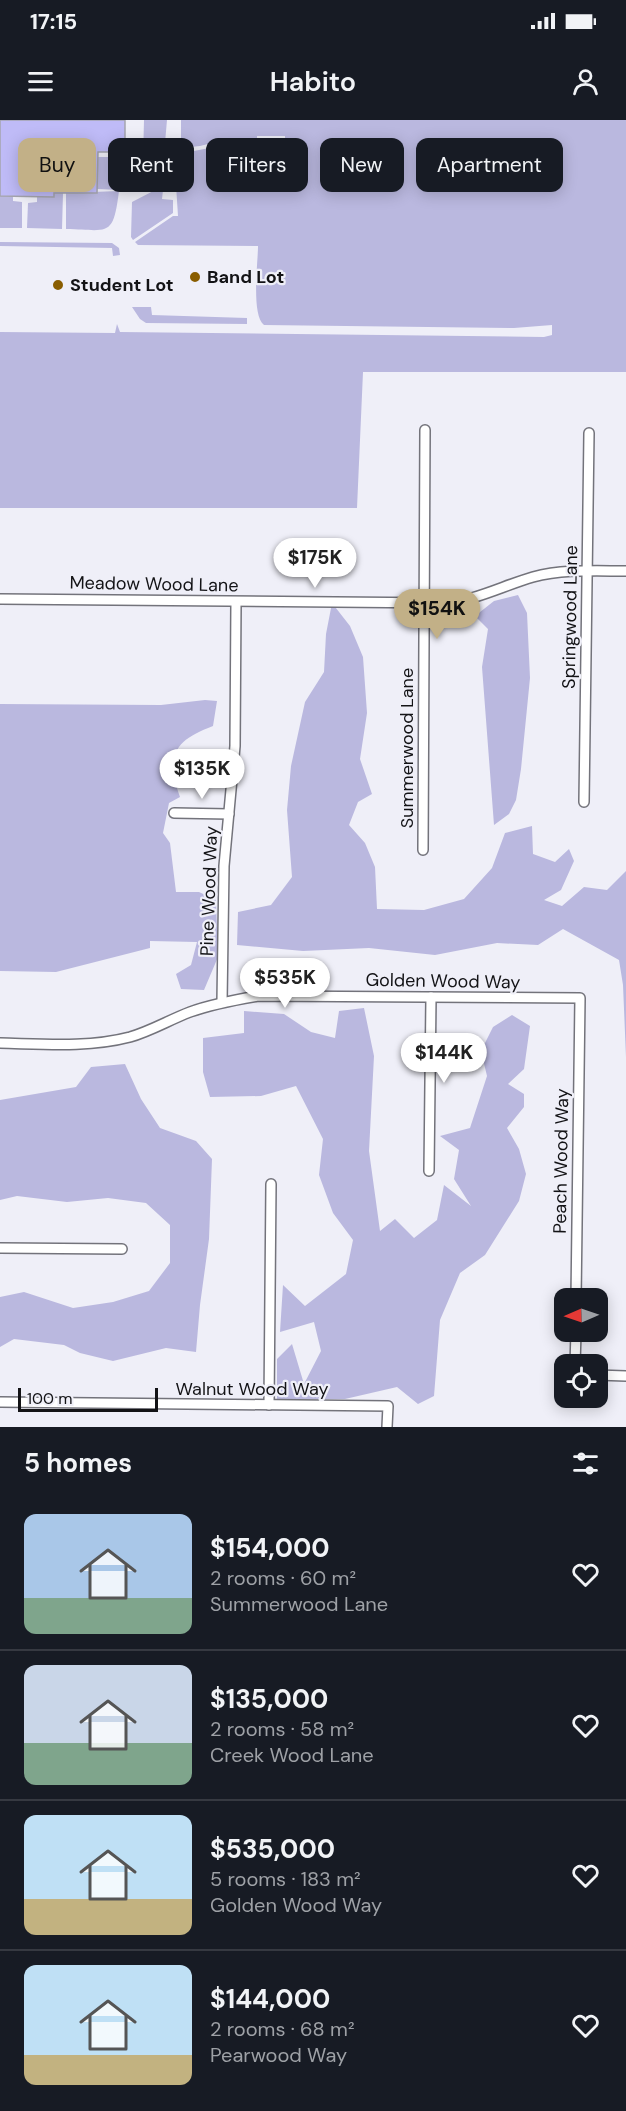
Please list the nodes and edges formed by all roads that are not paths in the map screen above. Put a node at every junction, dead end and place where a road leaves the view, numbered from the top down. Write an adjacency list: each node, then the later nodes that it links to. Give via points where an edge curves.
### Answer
1 (425, 430): 7 (street, Summerwood Lane)
2 (589, 432): 3 (street, Springwood Lane)
3 (587, 571): 4 (street, Meadow Wood Lane); 7 (street, Meadow Wood Lane, via 535,577 471,599); 8 (street, Springwood Lane)
4 (626, 571)
5 (0, 599): 6 (street, Meadow Wood Lane)
6 (236, 602): 7 (street, Meadow Wood Lane); 10 (street, Pine Wood Way, via 235,746)
7 (424, 603): 11 (street, Summerwood Lane)
8 (585, 802)
9 (174, 813): 10 (street)
10 (229, 814): 13 (street, Pine Wood Way)
11 (423, 850)
12 (431, 997): 13 (street, Golden Wood Way, via 270,996); 14 (street, Golden Wood Way, via 580,998); 16 (street)
13 (222, 1002): 15 (street, Golden Wood Way, via 112,1041)
14 (579, 1024): 20 (street, Peach Wood Way)
15 (0, 1043)
16 (429, 1171)
17 (271, 1184): 24 (street)
18 (0, 1248): 19 (street)
19 (122, 1249)
20 (576, 1288)
21 (608, 1375): 22 (street)
22 (626, 1376)
23 (0, 1402): 24 (street, Walnut Wood Way)
24 (269, 1405): 25 (street, Walnut Wood Way, via 388,1406)
25 (387, 1427)

